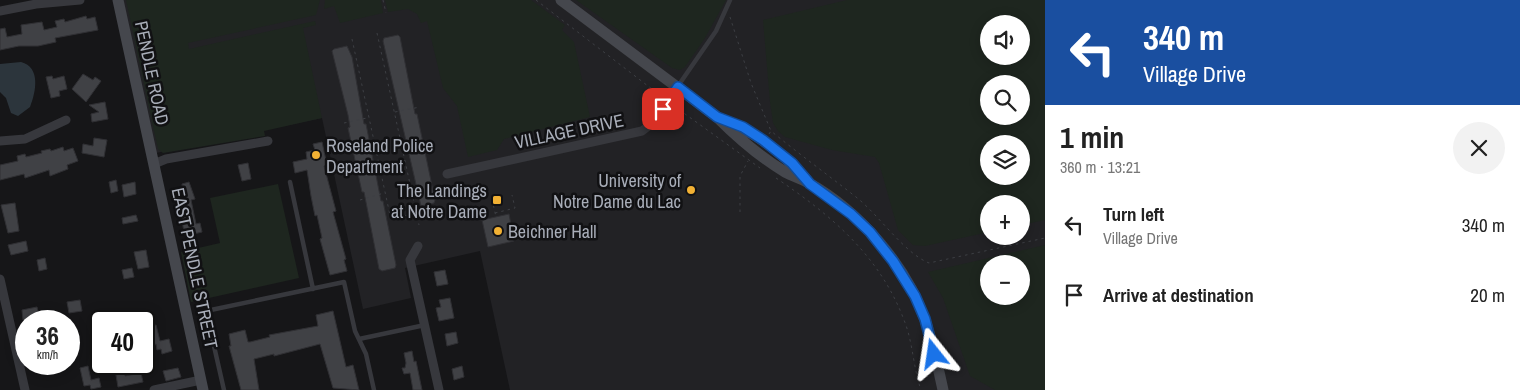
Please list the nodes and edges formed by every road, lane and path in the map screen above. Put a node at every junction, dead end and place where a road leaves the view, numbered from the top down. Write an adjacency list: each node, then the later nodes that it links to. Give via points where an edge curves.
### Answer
1 (80, 0): 7 (street)
2 (118, 0): 24 (street, PENDLE ROAD)
3 (383, 0): 10 (path)
4 (536, 0): 14 (path)
5 (561, 0): 13 (street)
6 (730, 0): 8 (lane)
7 (49, 2): 9 (street)
8 (727, 8): 13 (lane); 20 (path, via 751,83)
9 (0, 12)
10 (386, 13)
11 (377, 33): 16 (path)
12 (352, 39): 17 (path)
13 (678, 87): 14 (street, VILLAGE DRIVE); 53 (street, via 737,137 786,172 810,184 870,232 905,278 925,319)
14 (668, 102): 26 (path); 27 (street, VILLAGE DRIVE, via 650,126 631,134)
15 (420, 107): 16 (path)
16 (394, 112): 37 (path)
17 (369, 118): 19 (path); 30 (path)
18 (66, 120): 22 (street, via 25,139)
19 (344, 123)
20 (771, 131): 21 (path); 40 (path, via 856,197 911,253 929,264)
21 (766, 137)
22 (0, 141)
23 (268, 141): 24 (street)
24 (153, 159): 46 (street, EAST PENDLE STREET)
25 (747, 162): 35 (path, via 740,176)
26 (763, 170)
27 (447, 174)
28 (770, 174): 52 (path, via 830,216 874,263 904,320)
29 (290, 182): 43 (lane)
30 (385, 193): 33 (path); 37 (path, via 390,215)
31 (512, 195): 36 (path, via 515,208)
32 (492, 199): 36 (path)
33 (360, 200)
34 (442, 211): 37 (path)
35 (740, 212)
36 (495, 213): 38 (path)
37 (416, 214): 39 (path)
38 (496, 217)
39 (419, 225)
40 (1045, 238)
41 (418, 246): 44 (street, via 410,260)
42 (0, 279): 47 (street)
43 (313, 288): 45 (lane, via 344,282); 49 (lane, via 206,311)
44 (425, 325): 45 (lane); 51 (street)
45 (359, 340): 50 (lane, via 366,354)
46 (202, 385): 48 (street)
47 (25, 390)
48 (154, 390)
49 (224, 390)
50 (374, 390)
51 (439, 390)
52 (921, 390)
53 (943, 390)

